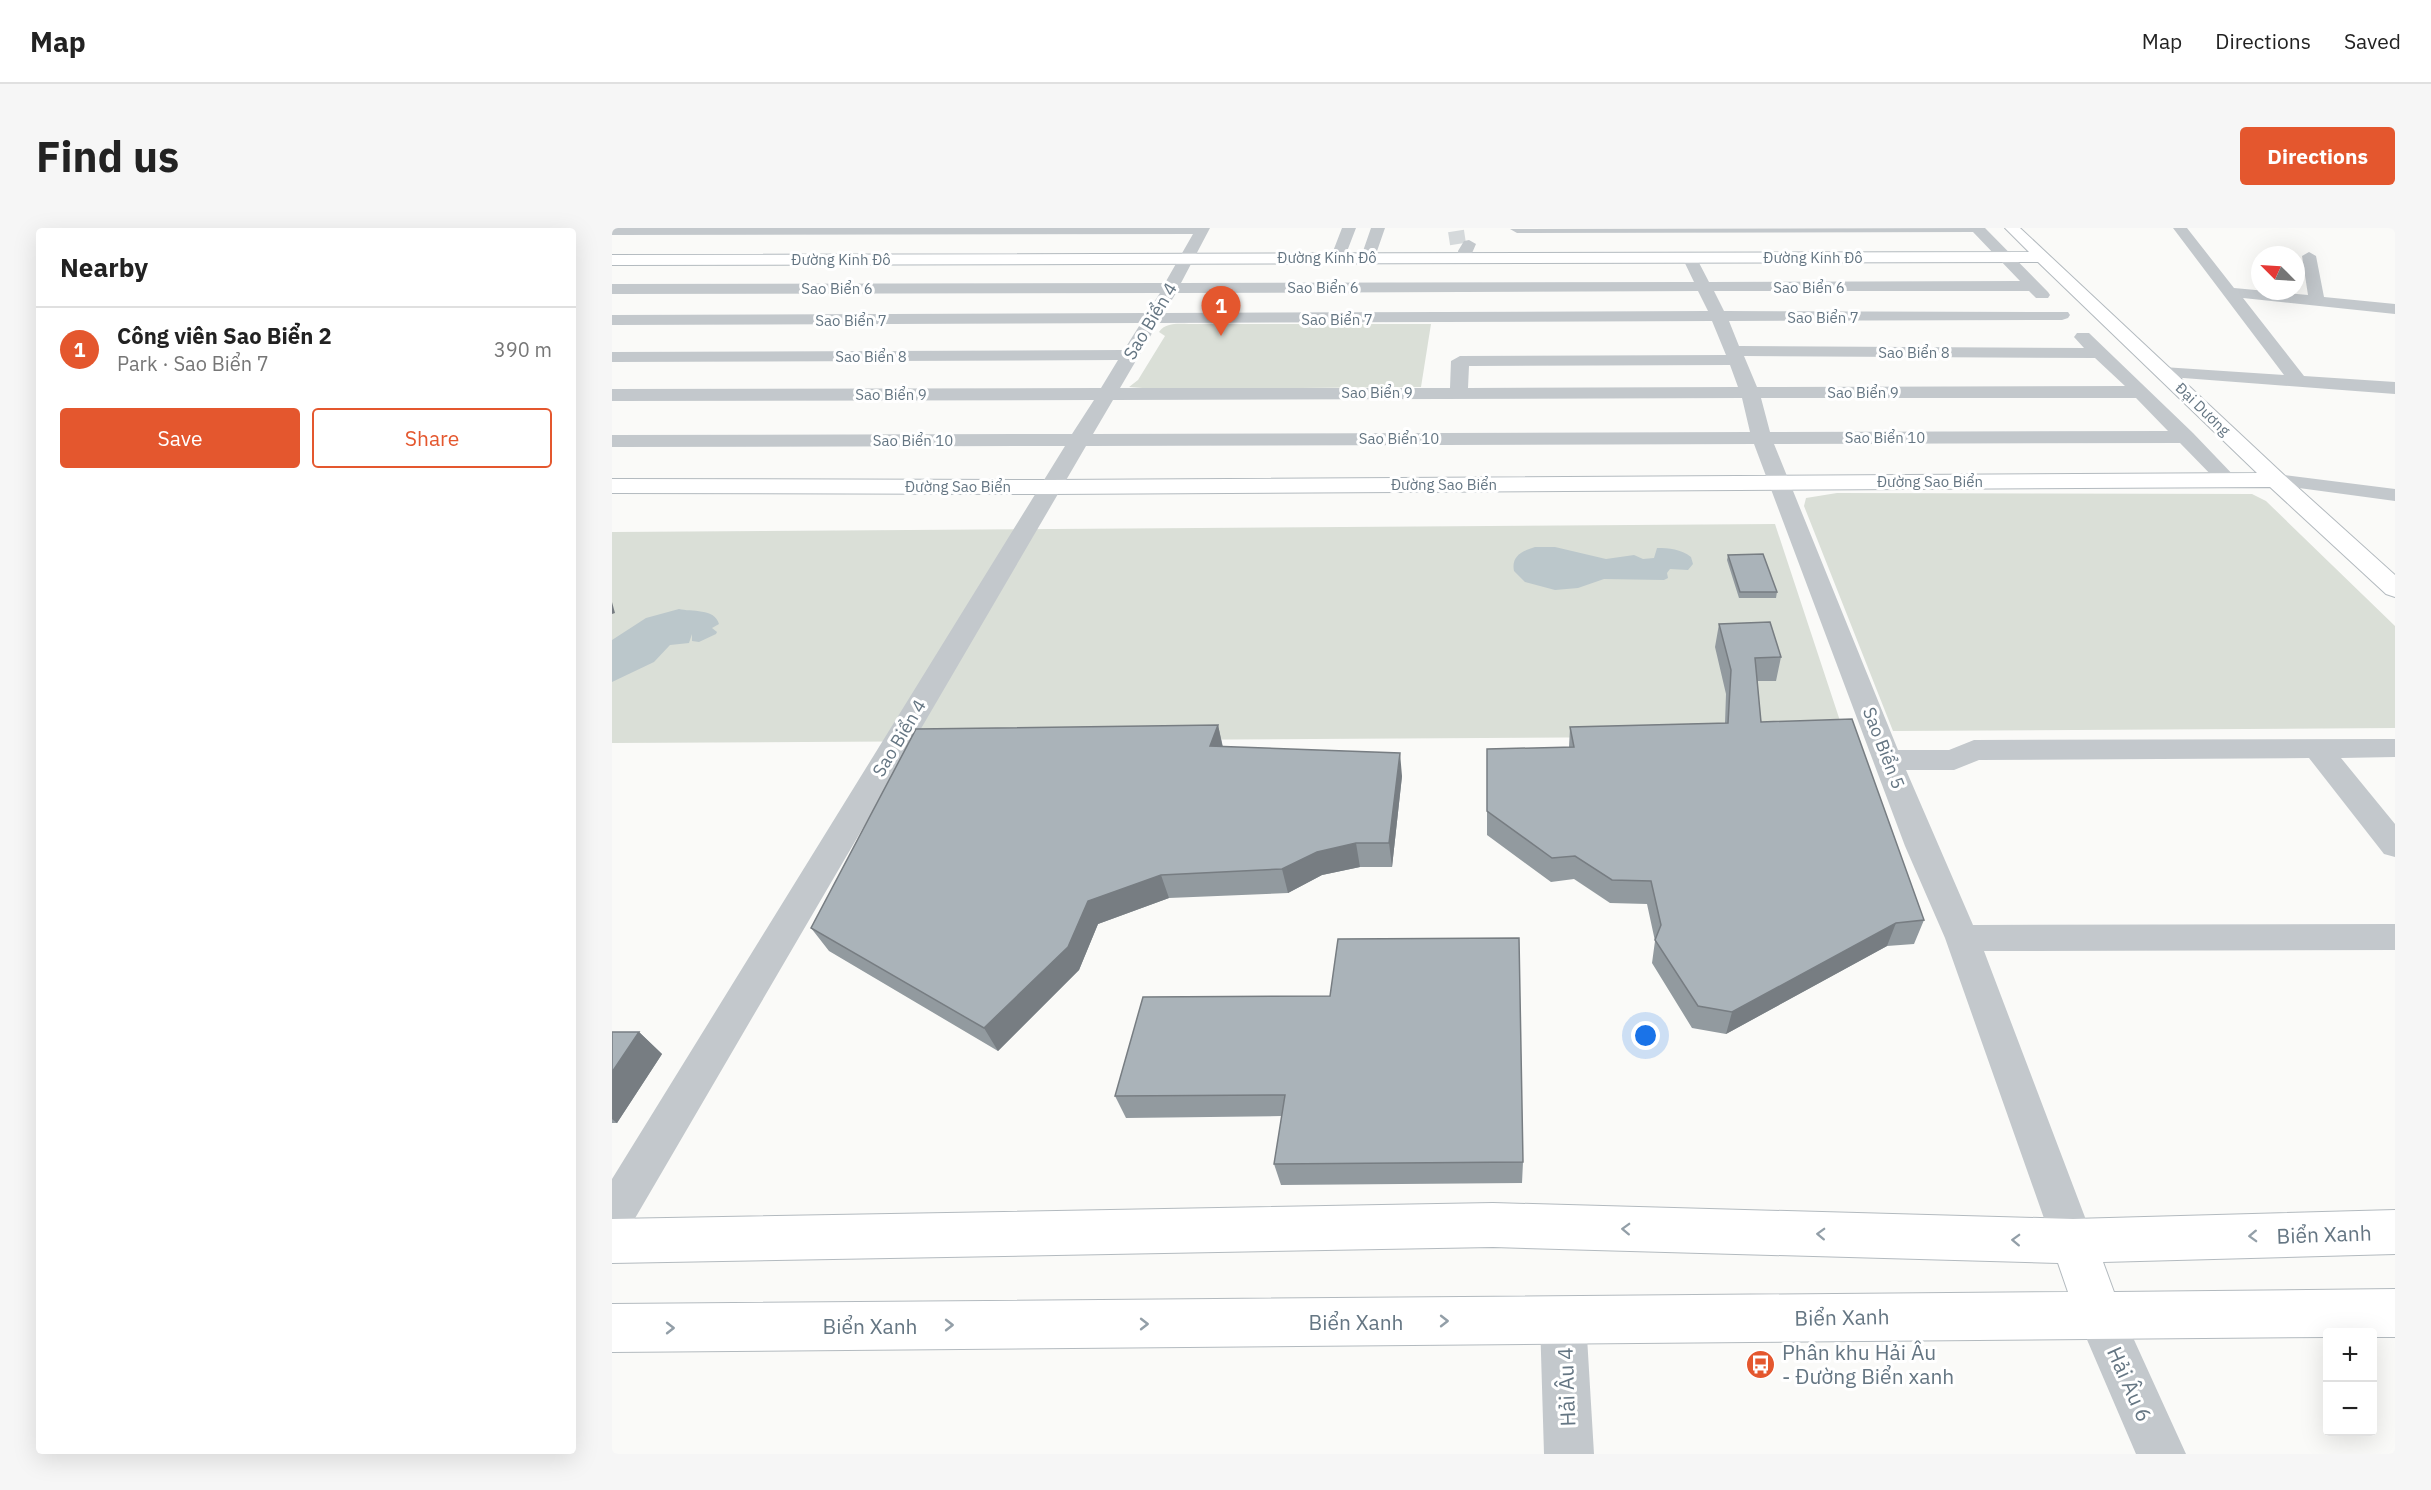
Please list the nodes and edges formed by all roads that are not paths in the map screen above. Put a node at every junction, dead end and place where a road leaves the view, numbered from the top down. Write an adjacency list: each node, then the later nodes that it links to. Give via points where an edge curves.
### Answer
1 (1349, 228): 10 (street)
2 (1378, 228): 11 (street)
3 (1977, 228): 8 (street); 15 (street)
4 (2012, 228): 16 (street, Đại Dương)
5 (2180, 228): 25 (street)
6 (698, 229): 7 (street); 9 (street); 19 (street)
7 (1202, 229): 17 (street, Sao Biển 4)
8 (1517, 229): 13 (street)
9 (612, 231)
10 (1339, 254)
11 (1369, 254)
12 (2309, 256): 26 (street)
13 (1522, 257): 14 (street, Đường Kinh Đô); 17 (street, Đường Kinh Đô, via 1464,249)
14 (1689, 257): 15 (street, Đường Kinh Đô); 23 (street, Sao Biển 5)
15 (2005, 257): 16 (street, Đường Kinh Đô); 21 (street)
16 (2042, 257): 36 (street, Đại Dương)
17 (1187, 258): 19 (street, Đường Kinh Đô); 22 (street, Sao Biển 4)
18 (612, 260): 19 (street, Đường Kinh Đô)
19 (646, 260): 20 (street)
20 (612, 280)
21 (2034, 286): 23 (street, Sao Biển 6); 28 (street)
22 (1171, 287): 23 (street, Sao Biển 6); 24 (street, Sao Biển 6); 31 (street, Sao Biển 4)
23 (1703, 287): 29 (street, Sao Biển 5)
24 (612, 289)
25 (2228, 292): 26 (street); 37 (street)
26 (2317, 300): 27 (street)
27 (2395, 309)
28 (2062, 315): 29 (street, Sao Biển 7); 32 (street)
29 (1719, 317): 31 (street, Sao Biển 7); 34 (street, Sao Biển 5)
30 (612, 320): 31 (street, Sao Biển 7)
31 (1151, 320): 33 (street, Sao Biển 4)
32 (2097, 352): 34 (street, Sao Biển 8); 40 (street)
33 (1130, 355): 35 (street, Sao Biển 8); 41 (street, Sao Biển 4)
34 (1733, 356): 39 (street, Sao Biển 8, via 1460,361); 42 (street, Sao Biển 5)
35 (612, 357)
36 (2163, 372): 37 (street); 49 (street, Đại Dương)
37 (2299, 382): 38 (street)
38 (2395, 388)
39 (1459, 392): 41 (street, Sao Biển 9); 42 (street, Sao Biển 9)
40 (2141, 392): 42 (street, Sao Biển 9); 45 (street)
41 (1107, 393): 43 (street, Sao Biển 9); 46 (street, Sao Biển 4)
42 (1750, 393): 44 (street, Sao Biển 5)
43 (612, 394)
44 (1761, 436): 45 (street, Sao Biển 10); 46 (street, Sao Biển 10); 50 (street, Sao Biển 5)
45 (2186, 437): 48 (street)
46 (1080, 440): 47 (street, Sao Biển 10); 52 (street, Sao Biển 4)
47 (612, 441)
48 (2228, 480): 49 (street, Đường Sao Biển); 50 (street, Đường Sao Biển)
49 (2276, 480): 53 (street); 54 (street, Đại Dương)
50 (1778, 482): 52 (street, Đường Sao Biển); 57 (street, Sao Biển 5)
51 (612, 486): 52 (street, Đường Sao Biển)
52 (1050, 487): 61 (street, Sao Biển 4)
53 (2395, 495)
54 (2395, 589)
55 (2317, 748): 56 (street); 57 (street, via 1974,750 1954,760); 58 (street)
56 (2395, 748)
57 (1889, 760): 60 (street, Sao Biển 5, via 1921,846)
58 (2395, 846)
59 (2395, 937): 60 (street)
60 (1962, 938): 64 (street, Sao Biển 5)
61 (612, 1218)
62 (2395, 1232): 64 (street, Biển Xanh, one-way to 64)
63 (612, 1241): 64 (street, Biển Xanh, one-way to 63, via 1493,1225)
64 (2073, 1241): 66 (street)
65 (2395, 1313): 66 (street, Biển Xanh)
66 (2099, 1314): 67 (street, Biển Xanh); 70 (street, Hải Âu 6)
67 (1563, 1320): 68 (street, Biển Xanh, one-way to 67); 69 (street, Hải Âu 4)
68 (612, 1328)
69 (1569, 1454)
70 (2161, 1454)

